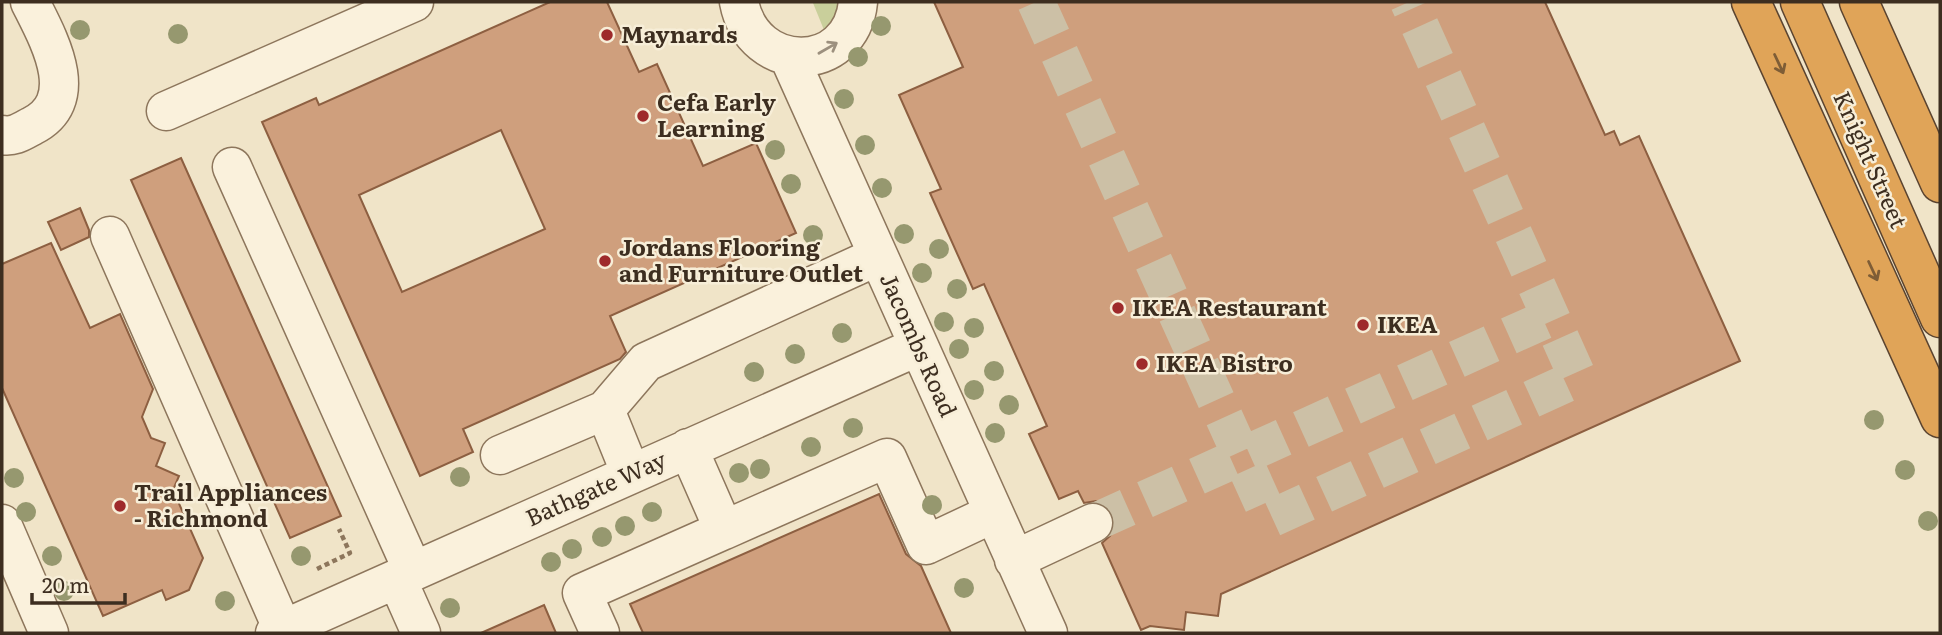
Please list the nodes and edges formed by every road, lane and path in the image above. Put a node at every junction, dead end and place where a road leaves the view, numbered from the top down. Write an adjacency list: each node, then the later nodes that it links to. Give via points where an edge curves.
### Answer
1 (30, 2): 11 (street, via 54,51 60,77 57,101 42,121 12,136)
2 (414, 2): 10 (street)
3 (739, 2): 9 (street, via 749,32 767,48)
4 (858, 2): 9 (street, one-way to 4, via 826,51 842,39 853,24)
5 (1751, 2): 19 (highway, one-way to 19)
6 (1800, 2): 16 (highway, Knight Street)
7 (1858, 2): 13 (highway)
8 (1877, 2): 13 (highway)
9 (789, 57): 15 (street, Jacombs Road)
10 (166, 111)
11 (2, 135)
12 (232, 167): 30 (street)
13 (1938, 177)
14 (110, 236): 31 (street)
15 (878, 256): 17 (street, Jacombs Road); 18 (street, via 646,362)
16 (1940, 318)
17 (919, 346): 20 (street, Bathgate Way); 23 (street, Jacombs Road)
18 (605, 410): 21 (street); 22 (street)
19 (1940, 418)
20 (688, 448): 22 (street, Bathgate Way); 27 (street)
21 (500, 456)
22 (631, 474): 30 (street, Bathgate Way)
23 (994, 513): 27 (street, via 926,545 887,458); 28 (street, Jacombs Road)
24 (1093, 523): 28 (street)
25 (2, 524): 32 (street)
26 (339, 529): 29 (path, via 350,553)
27 (724, 530): 34 (street, via 582,593)
28 (1014, 560): 35 (street, Jacombs Road)
29 (317, 569)
30 (405, 575): 31 (street, Bathgate Way); 33 (street)
31 (279, 632)
32 (49, 633)
33 (421, 633)
34 (600, 633)
35 (1048, 633)

